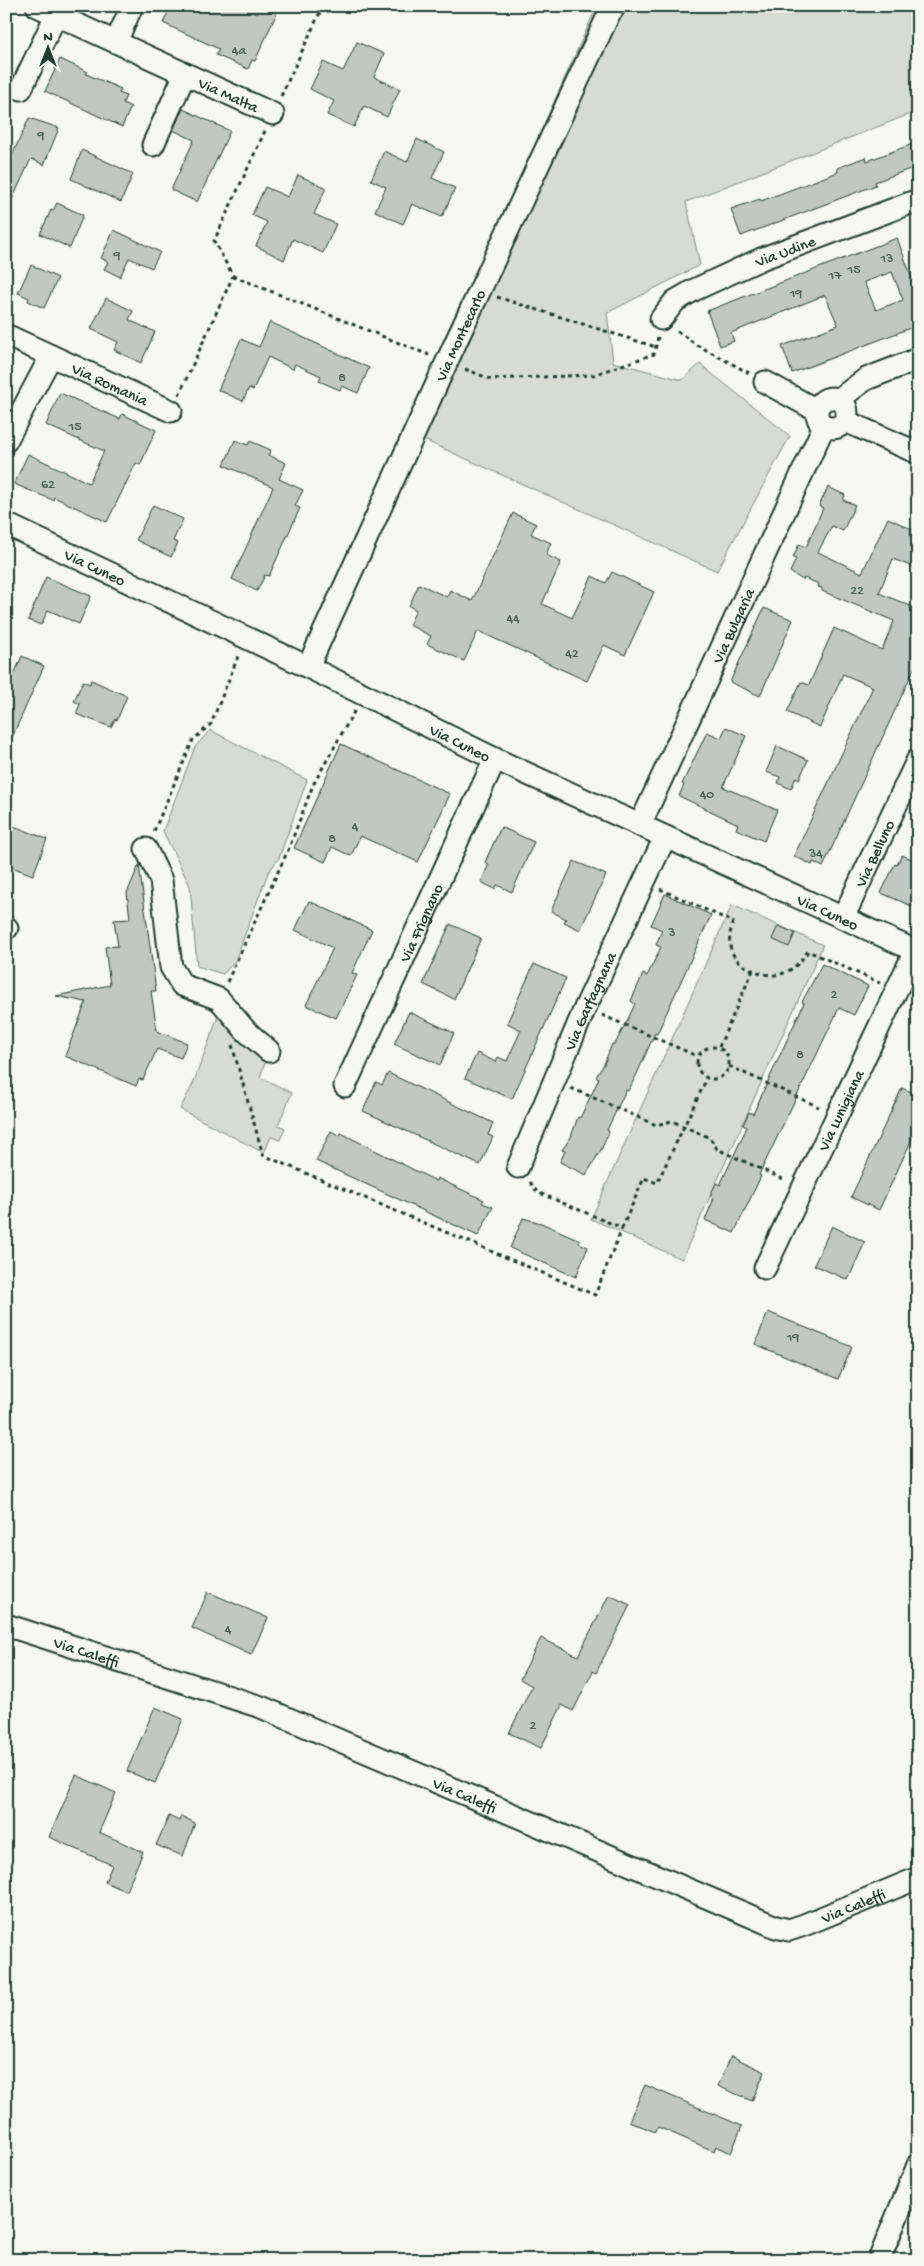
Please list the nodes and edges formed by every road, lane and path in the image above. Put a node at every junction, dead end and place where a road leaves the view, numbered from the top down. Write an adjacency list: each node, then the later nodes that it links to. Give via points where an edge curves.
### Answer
1 (132, 6): 5 (street)
2 (323, 6): 8 (path)
3 (615, 6): 12 (street, Via Montecarlo, via 608,14)
4 (47, 11): 5 (street, Via Malta); 7 (street)
5 (116, 42): 6 (street, Via Malta)
6 (185, 74): 8 (street, Via Malta); 9 (street, Via Malta)
7 (21, 89)
8 (273, 114): 11 (path, via 214,241)
9 (154, 145)
10 (918, 200): 13 (street, Via Udine, via 761,259 710,282 675,301)
11 (233, 276): 17 (path); 20 (path)
12 (479, 291): 17 (street, Via Montecarlo); 17 (path, via 656,348 654,354 593,375 490,379)
13 (661, 319): 18 (path, via 697,345)
14 (6, 335): 15 (street, Via Romania)
15 (51, 356): 20 (street, Via Romania); 23 (street)
16 (918, 359): 19 (street, via 866,379)
17 (446, 362): 27 (street, Via Montecarlo)
18 (765, 382): 21 (street, via 807,405)
19 (839, 399): 21 (street, via 828,398 820,403); 22 (street, via 846,407)
20 (171, 411)
21 (820, 417): 22 (street, via 837,427); 31 (street, Via Bulgaria)
22 (845, 421): 24 (street)
23 (6, 441)
24 (918, 453)
25 (6, 524): 27 (street, Via Cuneo)
26 (240, 653): 33 (path, via 211,724 193,740)
27 (308, 667): 28 (street, Via Cuneo)
28 (364, 694): 29 (street, Via Cuneo); 39 (path, via 313,785 289,848)
29 (495, 758): 31 (street, Via Cuneo); 48 (street, Via Frignano)
30 (917, 760): 35 (street, Via Belluno)
31 (640, 825): 32 (street, Via Cuneo)
32 (665, 837): 34 (street, Via Garfagnana); 35 (street, Via Cuneo)
33 (146, 849): 39 (street, via 161,880 171,967 182,985)
34 (644, 881): 37 (path, via 733,922 730,948 743,967); 40 (street, Via Garfagnana)
35 (842, 918): 36 (street, Via Cuneo)
36 (916, 951): 38 (street, Via Lunigiana)
37 (753, 970): 38 (path, via 765,975 784,973 800,963 808,951); 42 (path)
38 (896, 990): 49 (street, Via Lunigiana)
39 (219, 998): 43 (street, via 246,1031)
40 (585, 1008): 44 (path); 47 (street, Via Garfagnana)
41 (230, 1035): 53 (path, via 263,1155 595,1295)
42 (719, 1047): 44 (path, via 704,1048); 45 (path, via 728,1055)
43 (269, 1051)
44 (697, 1056): 46 (path, via 697,1067)
45 (729, 1066): 46 (path, via 727,1072 718,1078); 49 (path)
46 (707, 1078): 50 (path)
47 (554, 1081): 50 (path, via 656,1125 672,1121); 51 (street, Via Garfagnana)
48 (345, 1086)
49 (837, 1115): 52 (street, Via Lunigiana)
50 (684, 1127): 52 (path, via 710,1138 717,1149); 53 (path, via 658,1183 644,1178)
51 (518, 1167): 53 (path, via 536,1192)
52 (803, 1188): 54 (street, Via Lunigiana)
53 (622, 1228)
54 (765, 1268)
55 (6, 1625): 56 (street, Via Caleffi, via 260,1707 776,1927 789,1930 804,1925)
56 (918, 1878)
57 (918, 2165): 58 (street)
58 (879, 2260)

